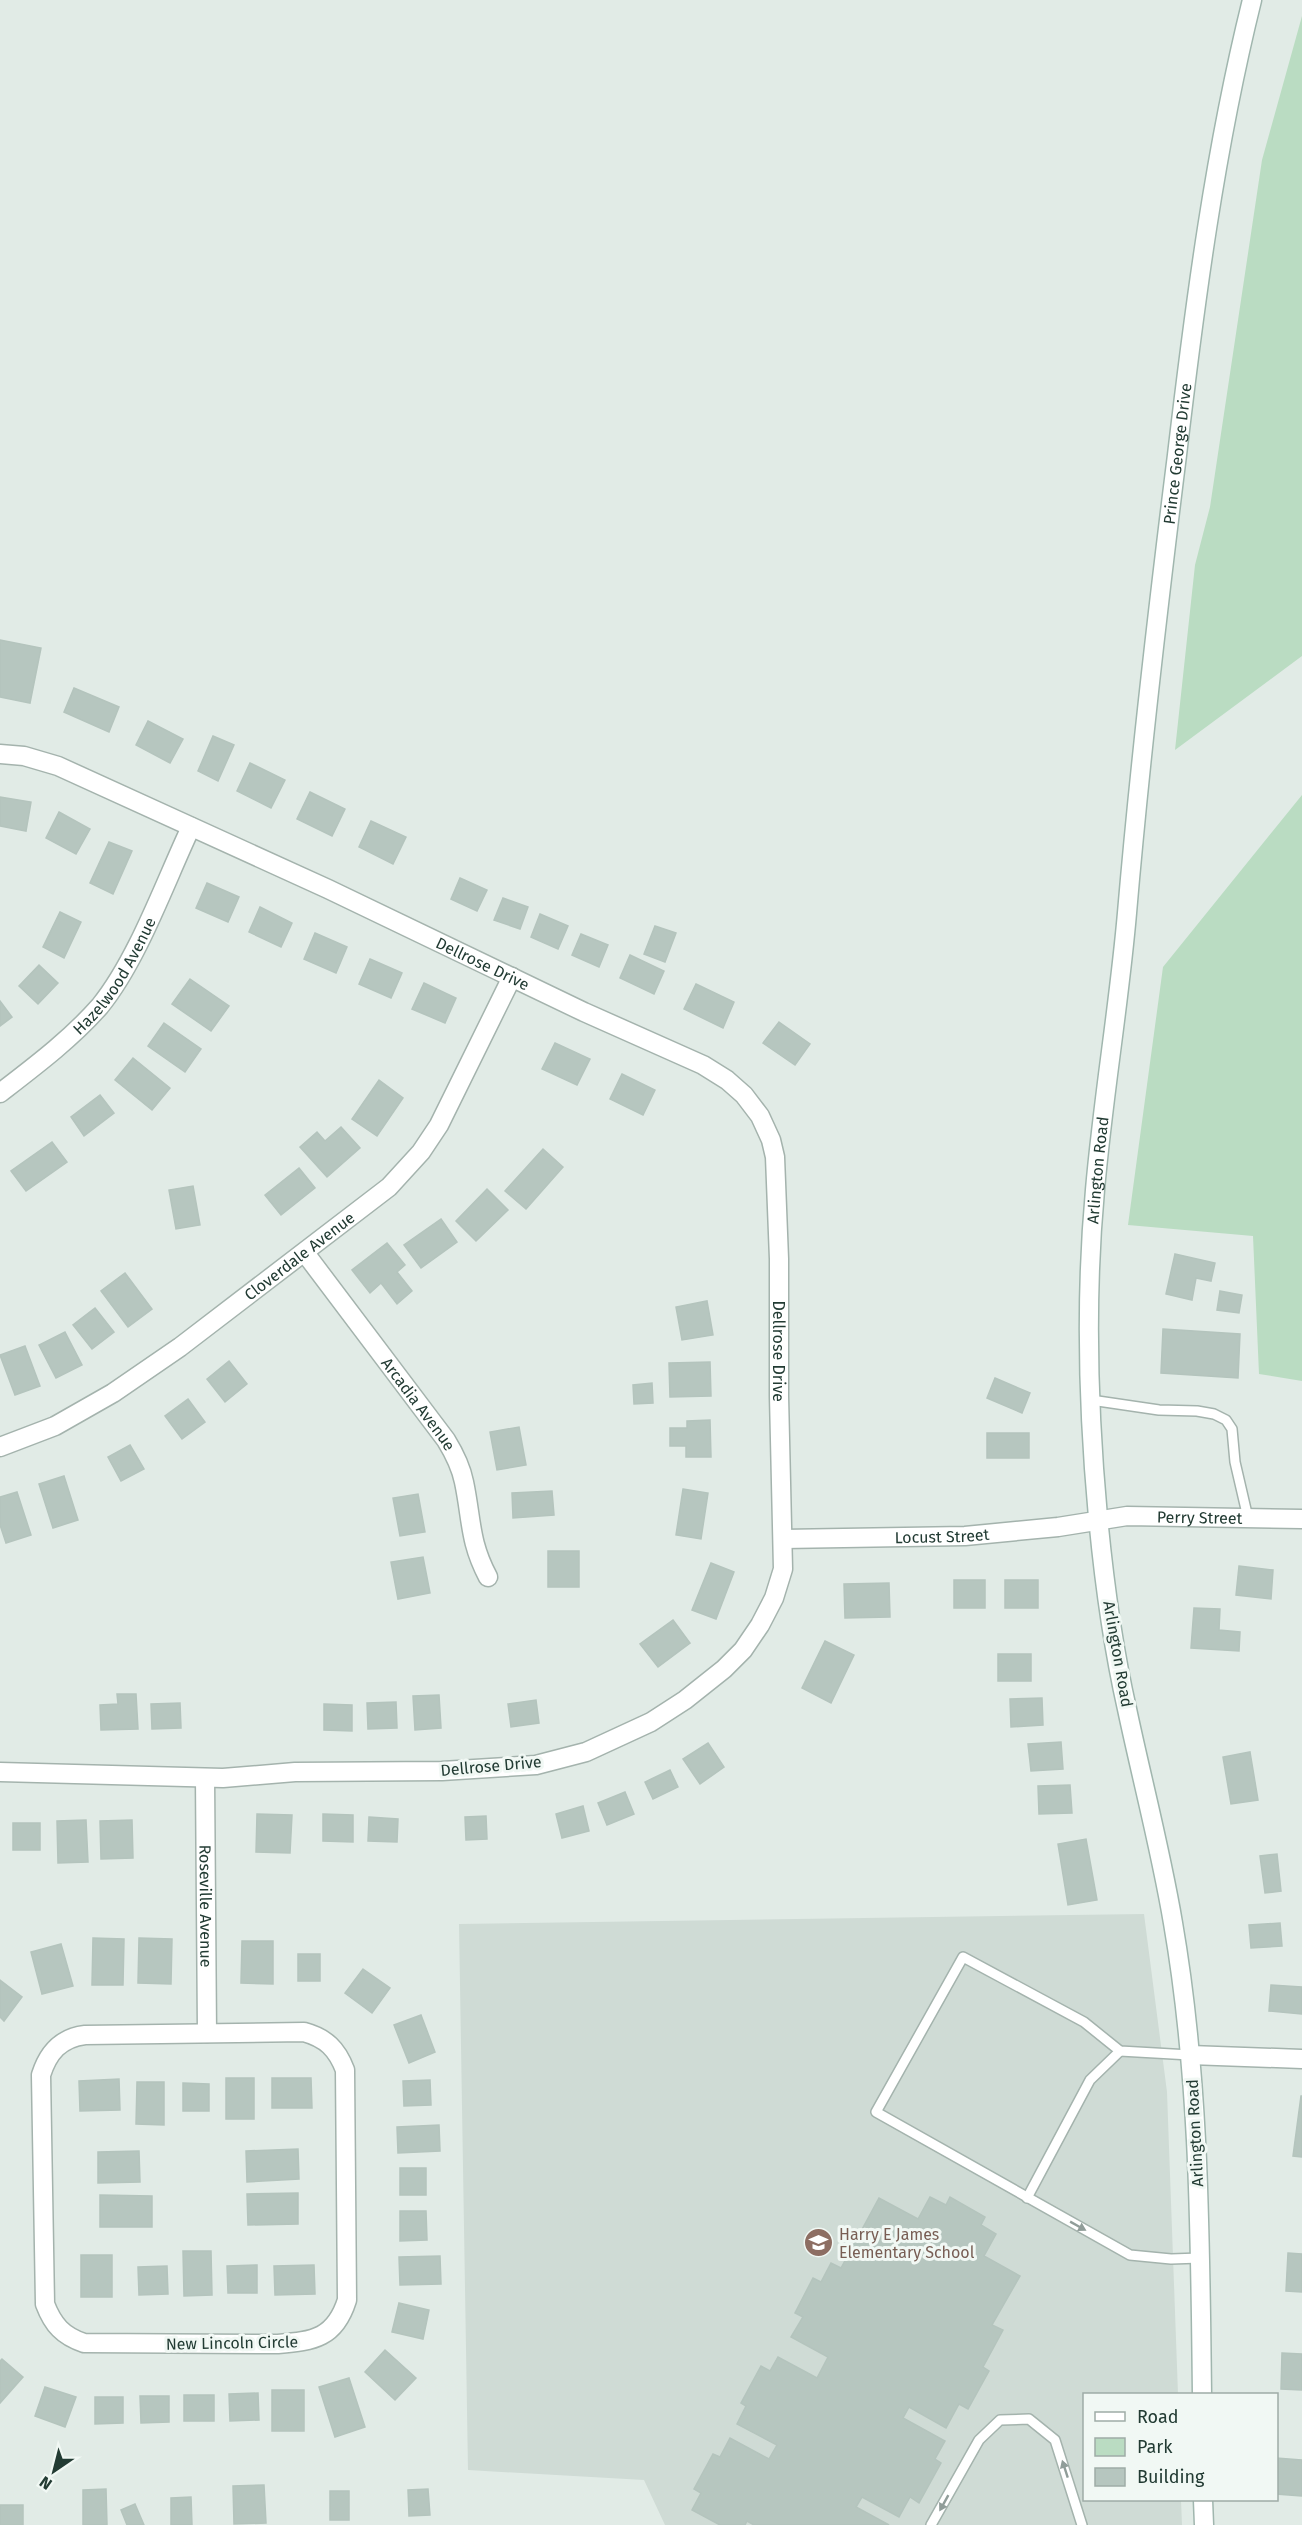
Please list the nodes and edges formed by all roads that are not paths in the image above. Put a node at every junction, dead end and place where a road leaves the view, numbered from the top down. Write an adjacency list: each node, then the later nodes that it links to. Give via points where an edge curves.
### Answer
1 (1252, 0): 4 (street, Prince George Drive, via 1220,143 1188,357 1140,764)
2 (0, 754): 3 (street, Dellrose Drive, via 58,766)
3 (191, 827): 5 (street, Dellrose Drive); 6 (street, Hazelwood Avenue, via 119,979 82,1025)
4 (1127, 911): 8 (street, Arlington Road, via 1095,1190 1090,1273)
5 (512, 976): 7 (street, Cloverdale Avenue, via 439,1125 421,1152 389,1186); 13 (street, Dellrose Drive, via 703,1065 735,1088 760,1116 775,1157)
6 (0, 1093)
7 (306, 1253): 9 (street, Cloverdale Avenue, via 112,1393 55,1426); 14 (street, Arcadia Avenue, via 458,1460 473,1544)
8 (1091, 1400): 10 (lane, via 1197,1411 1226,1420 1232,1430); 11 (street, Arlington Road)
9 (0, 1447)
10 (1248, 1518): 11 (street, Perry Street, via 1127,1515); 12 (street, Perry Street)
11 (1098, 1519): 13 (street, Locust Street, via 965,1536); 19 (street, Arlington Road, via 1125,1702 1174,1927)
12 (1302, 1519)
13 (783, 1539): 16 (street, Dellrose Drive, via 783,1569 774,1598 743,1650 685,1700 605,1745 536,1765)
14 (488, 1577)
15 (0, 1772): 16 (street, Dellrose Drive)
16 (205, 1778): 17 (street, Roseville Avenue)
17 (207, 2033): 17 (street, New Lincoln Circle, via 304,2032 318,2036 339,2056 345,2070 347,2300 342,2314 319,2338 306,2342 84,2343 70,2338 50,2318 45,2304 41,2075 45,2061 65,2040 76,2036)
18 (1120, 2051): 19 (lane); 21 (lane, via 1090,2080); 21 (lane, via 1084,2022 963,1957 876,2112)
19 (1190, 2055): 20 (street); 22 (street, Arlington Road)
20 (1302, 2059)
21 (1027, 2198): 22 (lane, one-way to 22, via 1130,2255)
22 (1200, 2258): 23 (street, Arlington Road)
23 (1202, 2393)
24 (1203, 2501): 27 (street)
25 (931, 2525): 26 (lane, one-way to 25, via 1055,2440 1029,2419 1000,2420 979,2440)
26 (1082, 2525)
27 (1204, 2525)

